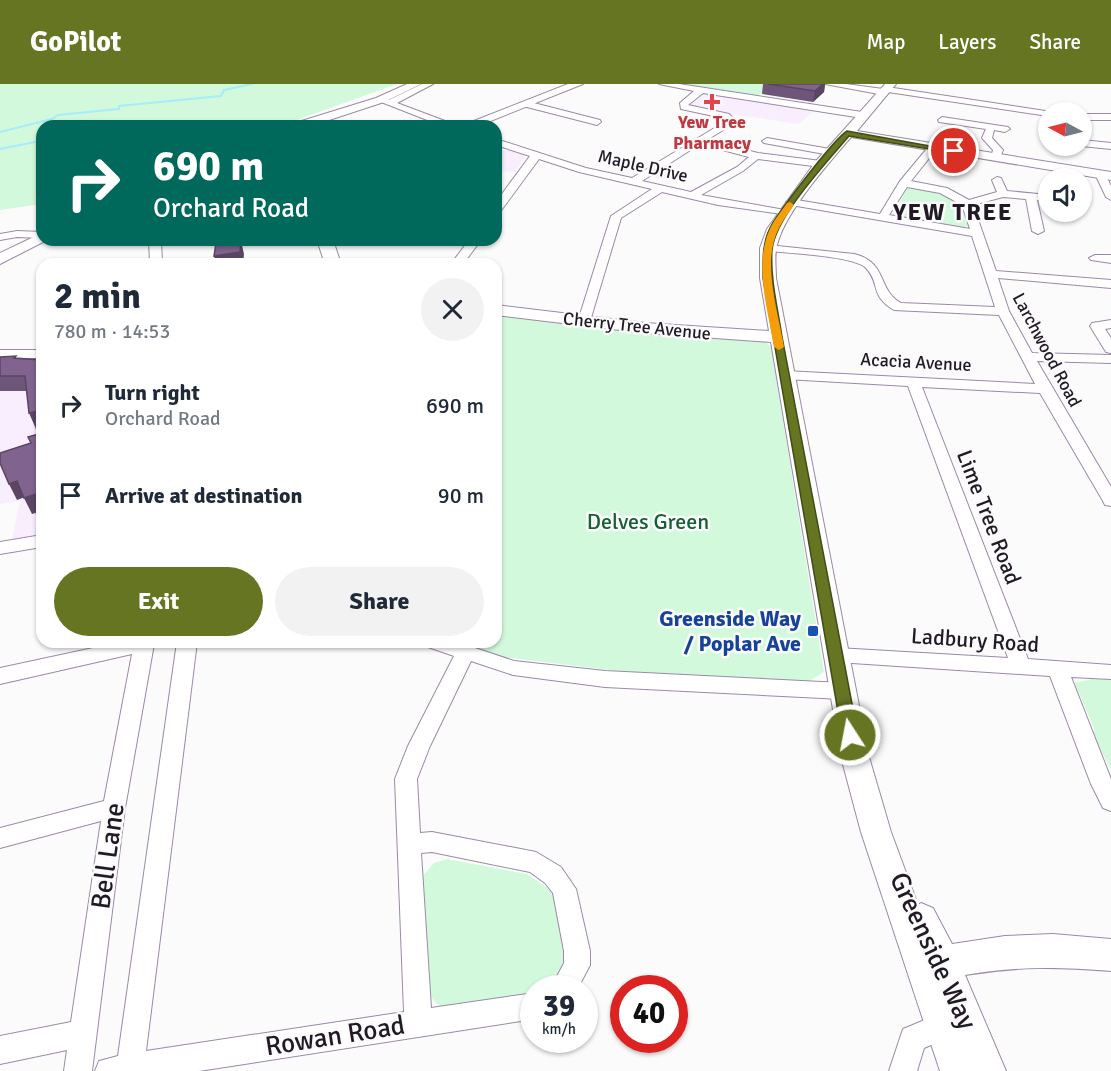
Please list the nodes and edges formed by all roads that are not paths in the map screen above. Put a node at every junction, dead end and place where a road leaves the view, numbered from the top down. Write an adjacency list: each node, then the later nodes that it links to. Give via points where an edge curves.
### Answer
1 (416, 84): 9 (street)
2 (429, 84): 9 (street)
3 (578, 84): 10 (street)
4 (663, 84): 6 (street)
5 (829, 84): 7 (street)
6 (685, 85): 8 (street)
7 (887, 88): 11 (street); 12 (street, Greenside Way)
8 (701, 90): 12 (street); 24 (street, via 684,107 730,122)
9 (385, 101): 15 (street); 16 (street)
10 (526, 104): 17 (street); 19 (street)
11 (1038, 111)
12 (862, 115): 22 (street, Greenside Way)
13 (1092, 117): 14 (street)
14 (1111, 117)
15 (320, 120)
16 (440, 120)
17 (472, 120)
18 (942, 120): 20 (street)
19 (597, 122)
20 (991, 127): 21 (street); 32 (street, via 987,138 998,150)
21 (1005, 129)
22 (847, 133): 28 (street); 31 (street, Greenside Way)
23 (767, 136): 31 (street)
24 (697, 141): 30 (street); 35 (street)
25 (502, 144): 29 (street, Maple Drive)
26 (1092, 144): 27 (street)
27 (1111, 146)
28 (933, 147): 32 (street); 36 (street)
29 (538, 155): 35 (street, Maple Drive); 43 (street)
30 (756, 156): 31 (street); 39 (street)
31 (826, 158): 45 (street, Greenside Way)
32 (996, 158): 33 (street)
33 (1105, 175): 42 (street)
34 (997, 180): 38 (street)
35 (633, 182): 37 (street, Maple Drive)
36 (904, 183): 44 (street, via 943,190); 46 (street)
37 (660, 189): 39 (street, Maple Drive); 60 (street, via 616,216)
38 (1002, 194): 40 (street); 44 (street)
39 (692, 196): 45 (street, Maple Drive)
40 (1031, 197): 41 (street); 47 (street)
41 (1038, 197)
42 (1111, 197)
43 (502, 200)
44 (967, 202): 48 (street, Larchwood Road)
45 (788, 207): 46 (street, Maple Drive); 52 (street, Greenside Way)
46 (883, 217): 48 (street, Maple Drive)
47 (1034, 227)
48 (979, 234): 56 (street, Larchwood Road)
49 (36, 236): 50 (street)
50 (0, 237)
51 (36, 239): 54 (street)
52 (768, 248): 59 (street, via 854,256 867,261 886,300 898,307); 62 (street, Greenside Way, via 768,278)
53 (1095, 258): 55 (street)
54 (0, 259)
55 (1111, 260)
56 (992, 274): 57 (street); 59 (street, Larchwood Road)
57 (1111, 284)
58 (502, 311): 60 (street, Cherry Tree Avenue)
59 (1003, 311): 66 (street, Larchwood Road)
60 (584, 321): 62 (street, Cherry Tree Avenue)
61 (1111, 324): 63 (street, via 1097,326)
62 (777, 337): 68 (street, Greenside Way)
63 (1111, 349)
64 (0, 354): 65 (street)
65 (36, 354)
66 (1027, 357): 67 (street); 70 (street, Larchwood Road)
67 (1111, 358)
68 (785, 375): 69 (street, Acacia Avenue); 80 (street, Greenside Way)
69 (914, 383): 70 (street, Acacia Avenue); 81 (street, Lime Tree Road)
70 (1045, 389): 71 (street, Larchwood Road)
71 (1107, 485): 72 (street, Larchwood Road)
72 (1111, 501)
73 (36, 542): 74 (street)
74 (0, 548)
75 (122, 648): 84 (street)
76 (143, 648): 87 (street, Bell Lane)
77 (187, 648): 98 (street)
78 (453, 648): 79 (street)
79 (465, 652): 85 (street, via 513,668 605,679); 89 (street, Rowan Road, via 414,753 406,779)
80 (837, 655): 81 (street, Ladbury Road); 85 (street, Greenside Way)
81 (1022, 667): 82 (street, Ladbury Road)
82 (1058, 670): 83 (street, Ladbury Road); 86 (street)
83 (1111, 672)
84 (0, 676)
85 (842, 691): 91 (street, Greenside Way, via 876,832)
86 (1111, 801)
87 (114, 808): 88 (street); 96 (street, Bell Lane)
88 (0, 838)
89 (409, 844): 92 (street, via 432,842 536,863 553,874 564,889 577,951 577,965); 94 (street, Rowan Road)
90 (1111, 955): 91 (street, via 1053,950 1005,952)
91 (933, 963): 95 (street, Greenside Way); 102 (street, Greenside Way)
92 (571, 975)
93 (520, 1008): 94 (street, Rowan Road)
94 (418, 1023): 98 (street, Rowan Road)
95 (944, 1025): 100 (street, Greenside Way, via 913,1040); 101 (street, Greenside Way)
96 (82, 1033): 97 (street); 99 (street, Bell Lane)
97 (0, 1050)
98 (123, 1070)
99 (78, 1071)
100 (903, 1071)
101 (959, 1071)
102 (987, 1071)

